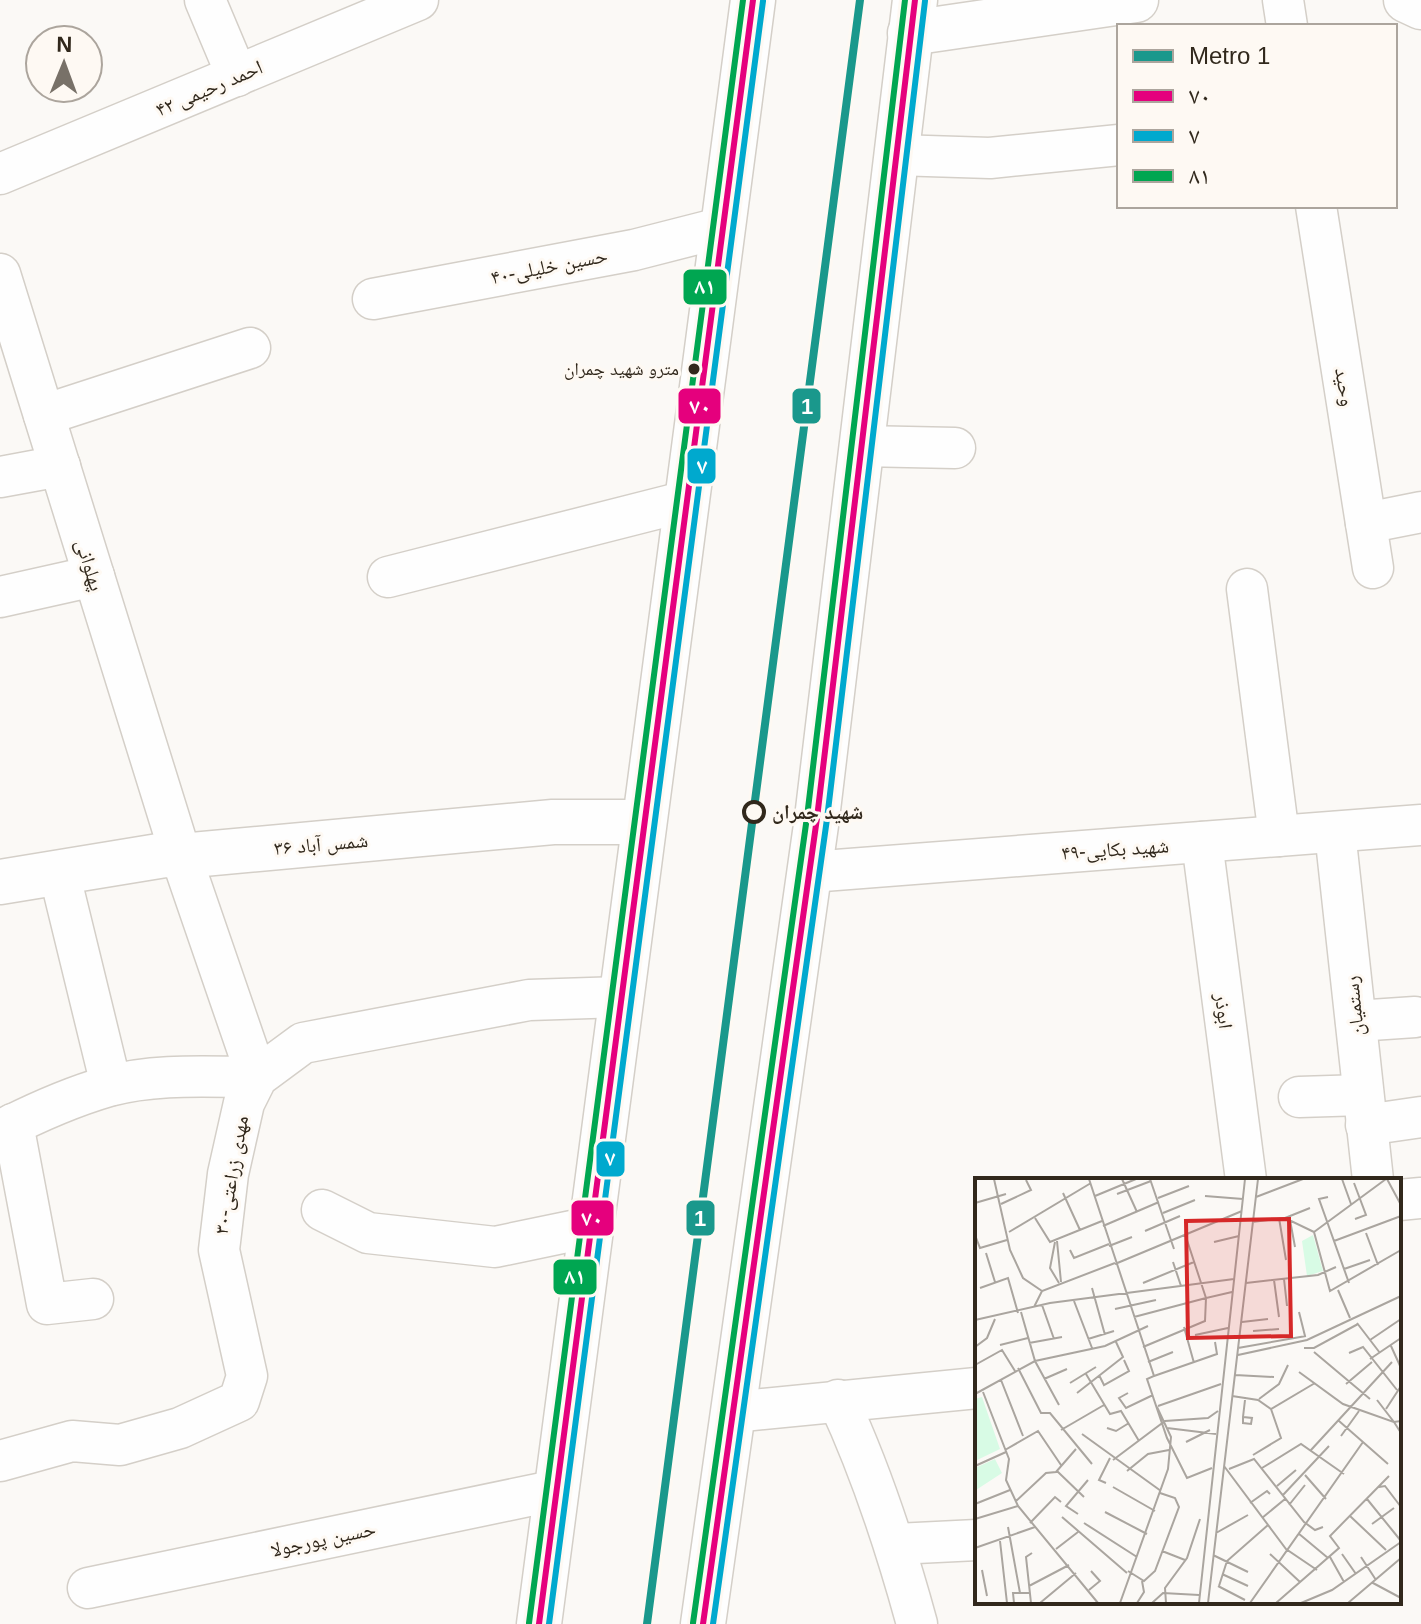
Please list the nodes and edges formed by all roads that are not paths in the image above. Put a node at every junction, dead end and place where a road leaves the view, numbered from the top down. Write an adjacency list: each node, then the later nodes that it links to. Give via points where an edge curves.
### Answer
1 (205, 0): 10 (street)
2 (418, 0): 10 (street, ۴۲ احمد رحیمی)
3 (753, 0): 15 (main road)
4 (1136, 0): 8 (main road)
5 (1283, 0): 9 (street)
6 (1406, 0): 7 (main road)
7 (1421, 7)
8 (912, 17): 12 (main road)
9 (1287, 24)
10 (237, 76): 13 (street, ۴۲ احمد رحیمی)
11 (1117, 145): 12 (street, via 990,158)
12 (896, 155): 20 (main road)
13 (0, 174)
14 (1316, 208): 26 (street, وحید)
15 (724, 227): 17 (street, ۴۰-حسین خلیلی, via 634,250); 24 (main road)
16 (0, 274): 19 (street, پهلوانی)
17 (373, 299)
18 (250, 348): 19 (street)
19 (44, 415): 22 (street, پهلوانی)
20 (861, 446): 21 (street); 39 (main road)
21 (955, 448)
22 (60, 466): 23 (street); 28 (street, پهلوانی)
23 (0, 477)
24 (687, 501): 29 (street); 32 (main road)
25 (1421, 512): 26 (street)
26 (1366, 523): 27 (street, وحید)
27 (1373, 568)
28 (94, 576): 31 (street); 37 (street, پهلوانی)
29 (388, 577)
30 (1247, 589): 35 (street)
31 (0, 597)
32 (644, 822): 37 (main road, شمس آباد ۳۶, via 553,822); 41 (main road)
33 (1421, 825): 34 (street, ۴۹-شهید بکایی)
34 (1335, 832): 35 (street, ۴۹-شهید بکایی); 43 (street, رستمیان)
35 (1279, 836): 36 (street, ۴۹-شهید بکایی)
36 (1202, 842): 39 (street, ۴۹-شهید بکایی); 50 (street, ابوذر)
37 (181, 856): 38 (main road, شمس آباد ۳۶); 44 (street, پهلوانی)
38 (59, 872): 40 (main road, شمس آباد ۳۶); 45 (street)
39 (810, 872): 59 (main road)
40 (0, 882)
41 (621, 997): 44 (street, via 529,1000 303,1043); 55 (main road)
42 (1415, 1017): 43 (street)
43 (1356, 1021): 47 (street, رستمیان)
44 (257, 1077): 45 (street, via 184,1076); 60 (street, ۳۰-مهدی زراعتی, via 244,1103 228,1174 219,1250 247,1376 239,1401 180,1428 120,1445 72,1441)
45 (111, 1085): 49 (street, via 47,1107)
46 (1299, 1097): 47 (street)
47 (1365, 1110): 48 (street); 51 (street, رستمیان)
48 (1421, 1117)
49 (7, 1128): 56 (street, via 47,1304)
50 (1246, 1178)
51 (1373, 1178)
52 (1421, 1198): 53 (street)
53 (1401, 1200)
54 (322, 1210): 55 (street, via 368,1233 495,1247)
55 (591, 1227): 61 (main road)
56 (93, 1299)
57 (975, 1388): 58 (street)
58 (838, 1400): 59 (street); 63 (street)
59 (733, 1412): 66 (main road)
60 (0, 1461)
61 (557, 1490): 64 (street, حسین پورجولا); 65 (main road)
62 (975, 1540): 63 (street)
63 (896, 1544): 67 (street)
64 (88, 1588)
65 (539, 1624)
66 (703, 1624)
67 (917, 1624)

